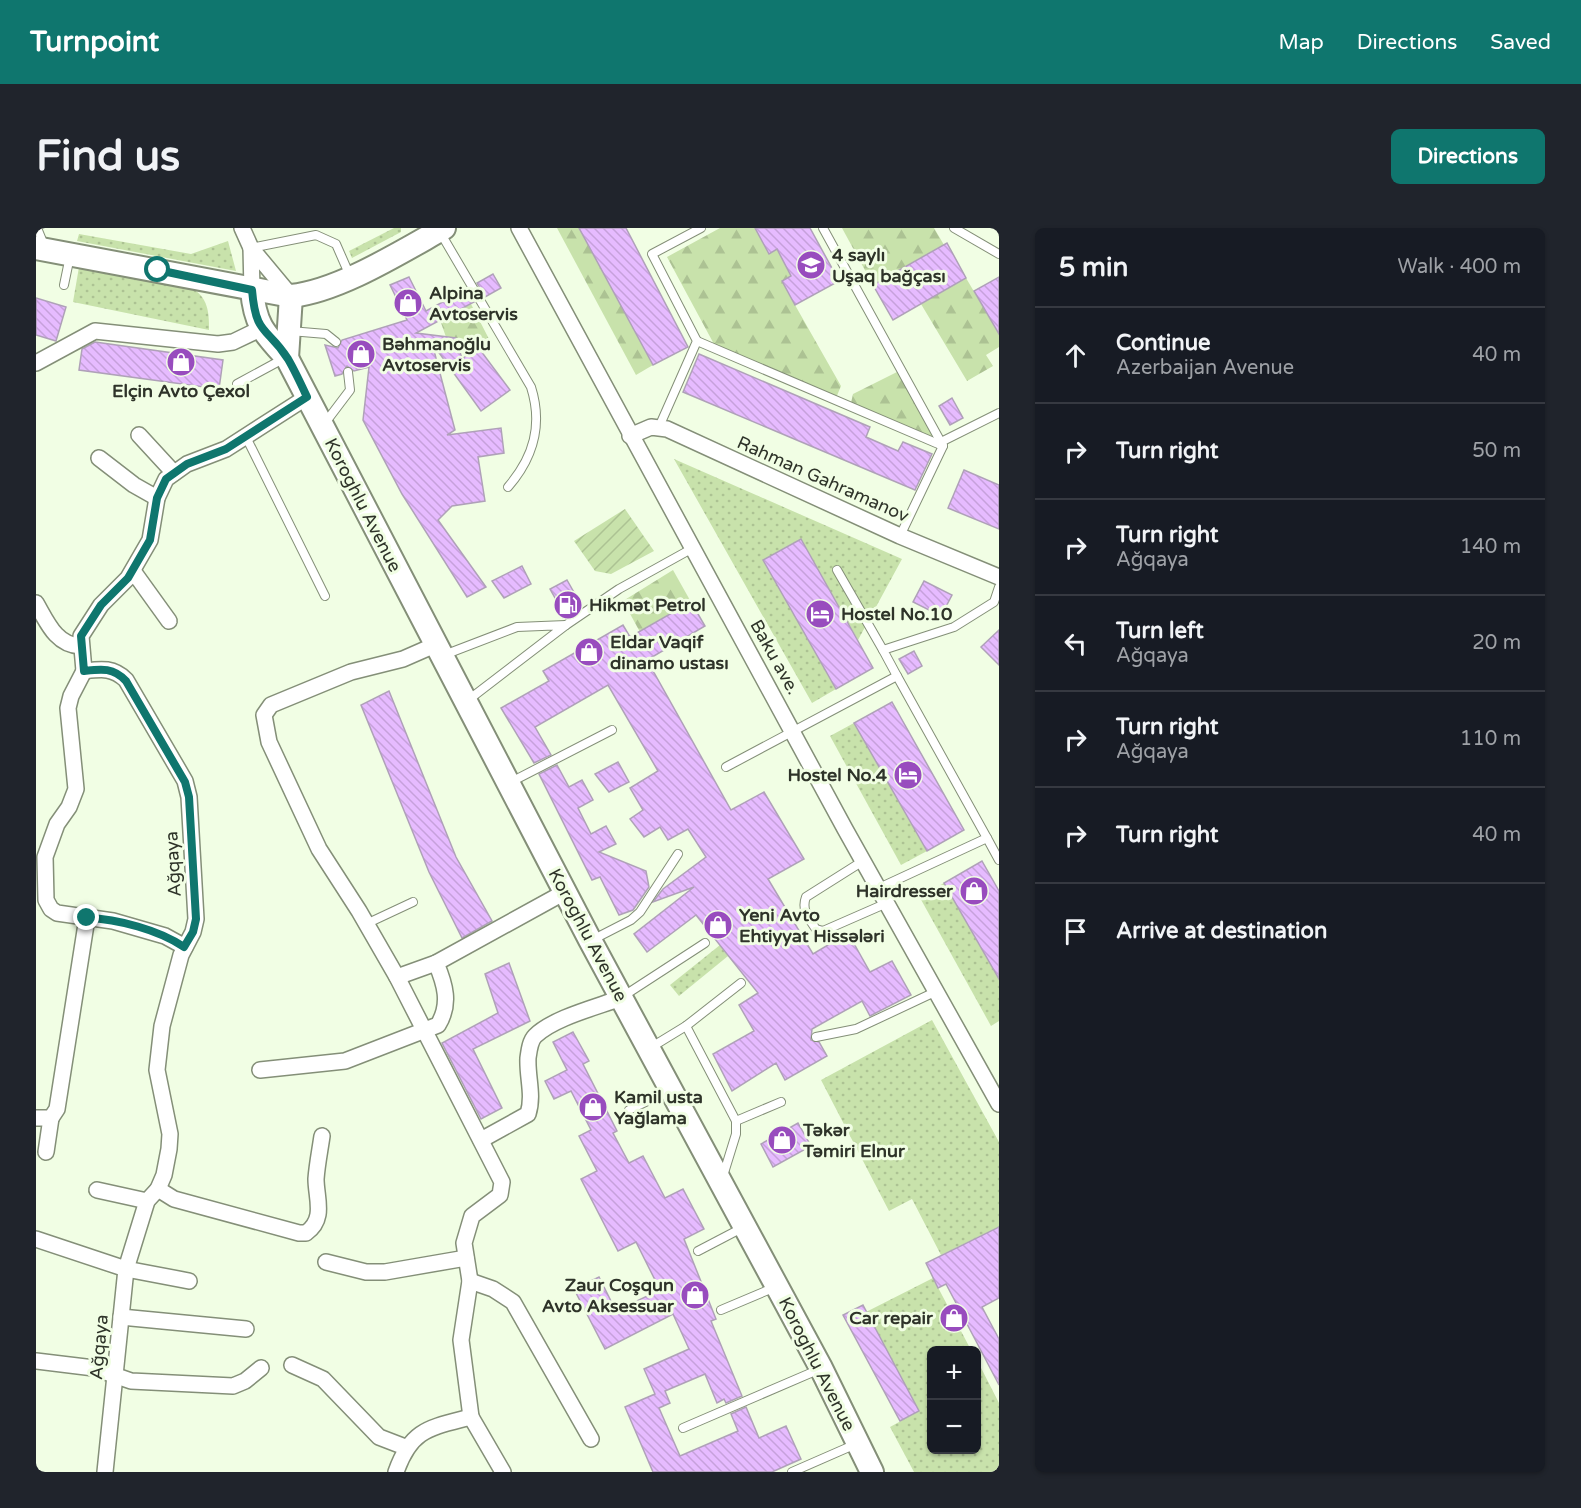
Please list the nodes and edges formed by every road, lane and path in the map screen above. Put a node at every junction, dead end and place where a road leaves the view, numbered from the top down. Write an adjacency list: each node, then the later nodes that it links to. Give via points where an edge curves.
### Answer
1 (37, 228): 9 (lane)
2 (242, 228): 8 (street)
3 (519, 228): 29 (street, Baku ave.)
4 (701, 228): 18 (lane, via 652,254)
5 (823, 228): 31 (lane)
6 (954, 228): 11 (lane)
7 (430, 233): 12 (street); 34 (lane, via 531,387 537,406 538,429 522,471)
8 (252, 248): 12 (lane, via 316,235 336,244); 14 (street); 15 (street)
9 (41, 249): 10 (street)
10 (71, 254): 13 (lane); 14 (street)
11 (999, 254)
12 (351, 277): 15 (street, via 320,290)
13 (64, 285)
14 (252, 290): 15 (street); 16 (street)
15 (291, 296): 17 (street)
16 (260, 328): 20 (street); 21 (street, via 233,342 218,344 95,331)
17 (289, 331): 19 (lane, via 326,334); 20 (street)
18 (697, 341): 27 (lane); 31 (lane)
19 (336, 342)
20 (287, 357): 23 (lane); 24 (street, Koroghlu Avenue)
21 (36, 363)
22 (348, 372): 26 (lane, via 350,390)
23 (237, 384)
24 (307, 397): 26 (street, Koroghlu Avenue); 30 (street)
25 (999, 413): 31 (lane)
26 (322, 426): 48 (street, Koroghlu Avenue)
27 (659, 427): 29 (street); 36 (street, Rahman Gahramanov)
28 (139, 435): 33 (street)
29 (630, 436): 37 (street, Baku ave.)
30 (246, 437): 33 (street); 42 (lane)
31 (942, 444): 36 (lane)
32 (99, 458): 35 (street)
33 (174, 473): 35 (street, via 166,479)
34 (508, 487)
35 (157, 498): 39 (street, via 150,540)
36 (900, 536): 40 (street, Rahman Gahramanov)
37 (693, 548): 45 (lane, via 629,583); 53 (street, Baku ave.)
38 (837, 570): 47 (lane)
39 (132, 571): 44 (street); 46 (street, via 101,605 81,636)
40 (999, 577)
41 (999, 587): 47 (lane, via 994,602 954,627)
42 (325, 596)
43 (36, 603): 46 (street, via 59,639 68,646)
44 (169, 621)
45 (566, 625): 48 (lane, via 517,627); 51 (lane)
46 (80, 646): 49 (street)
47 (883, 650): 50 (lane)
48 (438, 651): 51 (street, Koroghlu Avenue); 66 (street, via 351,672 271,705 264,715 269,742 319,849)
49 (84, 671): 60 (street, via 68,708 76,789); 69 (street, Ağqaya, via 118,672 185,782 196,919)
50 (897, 676): 53 (lane); 56 (lane)
51 (466, 702): 55 (street, Koroghlu Avenue)
52 (612, 730): 55 (lane)
53 (794, 732): 54 (lane); 59 (street, Baku ave.)
54 (726, 767)
55 (508, 784): 62 (street, Koroghlu Avenue)
56 (987, 838): 58 (lane); 61 (lane)
57 (678, 854): 67 (lane, via 640,912)
58 (999, 860)
59 (863, 861): 61 (street, Baku ave.); 64 (lane, via 806,897 806,914 816,929 823,931)
60 (40, 868): 65 (street, via 51,909)
61 (879, 888): 64 (street, Baku ave.)
62 (565, 892): 67 (street, Koroghlu Avenue); 70 (street)
63 (413, 902): 66 (lane)
64 (887, 903): 73 (street, Baku ave.)
65 (87, 918): 69 (street, via 165,936); 84 (street, via 57,1108)
66 (366, 924): 71 (street)
67 (590, 940): 74 (street, Koroghlu Avenue)
68 (705, 943): 74 (lane)
69 (184, 947): 90 (street, Ağqaya, via 164,1013 157,1070 170,1134)
70 (436, 963): 71 (street); 76 (street, via 446,991 443,1016 438,1025)
71 (397, 977): 76 (street)
72 (741, 983): 75 (lane)
73 (937, 991): 77 (lane, via 845,1033); 82 (street, Baku ave.)
74 (621, 998): 78 (street, Koroghlu Avenue); 87 (street, via 562,1020 535,1036 528,1060 528,1114)
75 (686, 1026): 78 (lane); 85 (lane)
76 (424, 1032): 79 (street, via 345,1061); 87 (street)
77 (816, 1037)
78 (649, 1049): 80 (street, Koroghlu Avenue)
79 (260, 1070)
80 (672, 1089): 83 (lane); 89 (street, Koroghlu Avenue)
81 (781, 1102): 85 (lane)
82 (999, 1104)
83 (629, 1110)
84 (43, 1118): 88 (street)
85 (736, 1121): 89 (lane, via 736,1134)
86 (322, 1136): 90 (street, via 316,1182 320,1201 316,1222 306,1233 174,1199)
87 (481, 1140): 96 (street, via 503,1188 467,1225)
88 (46, 1152)
89 (721, 1180): 93 (street, Koroghlu Avenue)
90 (158, 1189): 92 (street, Ağqaya)
91 (97, 1190): 92 (street)
92 (147, 1201): 98 (street, Ağqaya)
93 (746, 1226): 95 (lane); 101 (street, Koroghlu Avenue)
94 (36, 1239): 98 (street)
95 (698, 1251)
96 (466, 1258): 97 (street, via 385,1272 366,1272); 100 (street)
97 (326, 1262)
98 (126, 1269): 99 (street); 103 (street, Ağqaya)
99 (189, 1281)
100 (470, 1281): 110 (street, via 461,1340); 112 (street, via 513,1302)
101 (778, 1286): 102 (lane); 108 (street, Koroghlu Avenue)
102 (721, 1310)
103 (121, 1317): 104 (street); 109 (street, Ağqaya)
104 (246, 1329)
105 (36, 1360): 109 (street, via 94,1368)
106 (292, 1365): 114 (street, via 323,1378 379,1437)
107 (261, 1368): 109 (street, via 245,1382 233,1386 150,1383)
108 (821, 1368): 111 (lane); 113 (street, Koroghlu Avenue)
109 (116, 1376): 115 (street, Ağqaya)
110 (471, 1418): 114 (street, via 440,1425); 117 (street)
111 (682, 1428)
112 (591, 1438)
113 (858, 1443): 118 (lane); 119 (street, Koroghlu Avenue)
114 (405, 1447): 116 (street)
115 (105, 1472)
116 (396, 1472)
117 (503, 1472)
118 (792, 1472)
119 (872, 1472)

